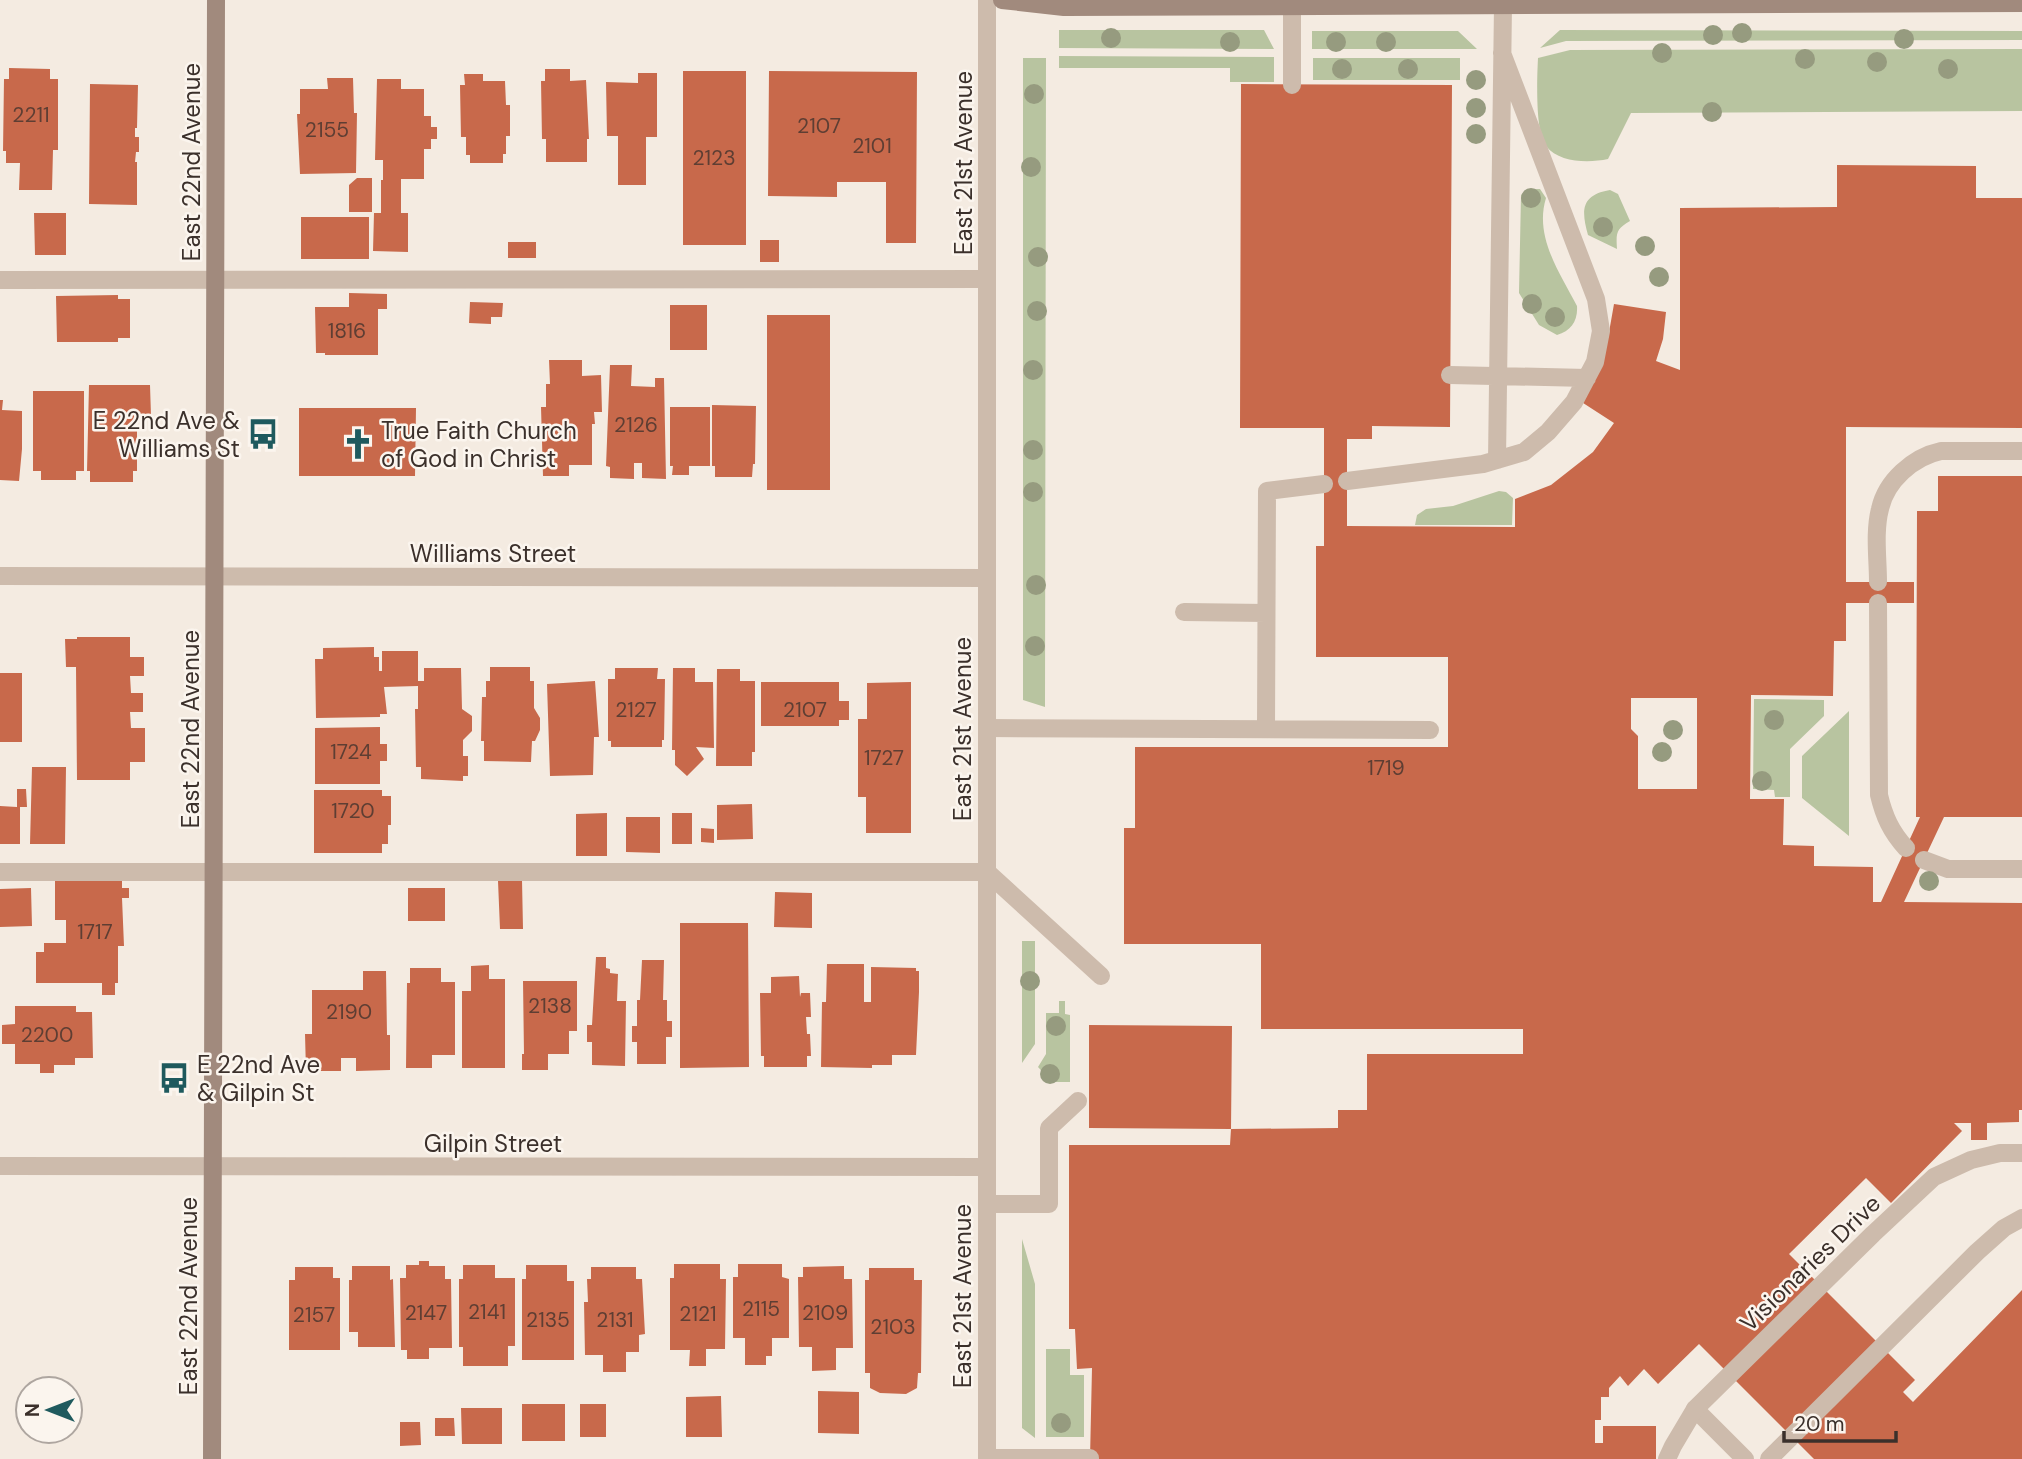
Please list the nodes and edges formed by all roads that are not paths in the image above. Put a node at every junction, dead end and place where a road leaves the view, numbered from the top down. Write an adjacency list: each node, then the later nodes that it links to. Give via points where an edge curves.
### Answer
1 (216, 0): 12 (street, East 22nd Avenue)
2 (988, 0): 10 (street, East 21st Avenue)
3 (1002, 0): 7 (street, via 1064,7)
4 (1773, 2): 5 (street); 6 (street)
5 (2022, 3)
6 (1503, 5): 7 (street); 8 (street)
7 (1292, 6): 9 (street)
8 (1502, 52): 14 (street); 15 (street, via 1597,299 1601,331)
9 (1292, 85)
10 (988, 279): 12 (street); 22 (street, East 21st Avenue)
11 (0, 280): 12 (street)
12 (215, 280): 21 (street, East 22nd Avenue)
13 (1450, 375): 14 (street)
14 (1498, 376): 15 (street); 17 (street)
15 (1587, 378): 17 (street, via 1574,402 1548,432 1524,452)
16 (2022, 450): 23 (street, via 1941,451 1906,467 1888,488 1880,509)
17 (1497, 460): 18 (street)
18 (1347, 481)
19 (1324, 484): 26 (street, via 1267,491)
20 (0, 576): 21 (street, Williams Street)
21 (214, 577): 22 (street, Williams Street); 34 (street, East 22nd Avenue)
22 (987, 578): 27 (street, East 21st Avenue)
23 (1878, 582)
24 (1878, 603): 30 (street, via 1879,795 1885,818)
25 (1184, 612): 26 (street)
26 (1266, 612): 28 (street)
27 (987, 728): 28 (street); 35 (street, East 21st Avenue)
28 (1266, 729): 29 (street)
29 (1430, 730)
30 (1906, 848)
31 (1924, 860): 32 (street, via 1948,869)
32 (2022, 869)
33 (0, 872): 34 (street)
34 (214, 872): 35 (street); 40 (street, East 22nd Avenue)
35 (987, 872): 36 (street); 41 (street, East 21st Avenue)
36 (1101, 975)
37 (1078, 1101): 42 (street, via 1049,1128 1049,1204)
38 (2022, 1153): 44 (street, Visionaries Drive, via 1971,1160 1934,1177)
39 (0, 1166): 40 (street, Gilpin Street)
40 (213, 1167): 41 (street, Gilpin Street); 46 (street, East 22nd Avenue)
41 (987, 1167): 42 (street, East 21st Avenue)
42 (987, 1204): 47 (street, East 21st Avenue)
43 (2022, 1218): 50 (street, via 1988,1242)
44 (1695, 1409): 48 (street, Visionaries Drive); 49 (street)
45 (1090, 1458): 47 (street)
46 (212, 1459)
47 (987, 1459)
48 (1667, 1459)
49 (1745, 1459)
50 (1769, 1459)

